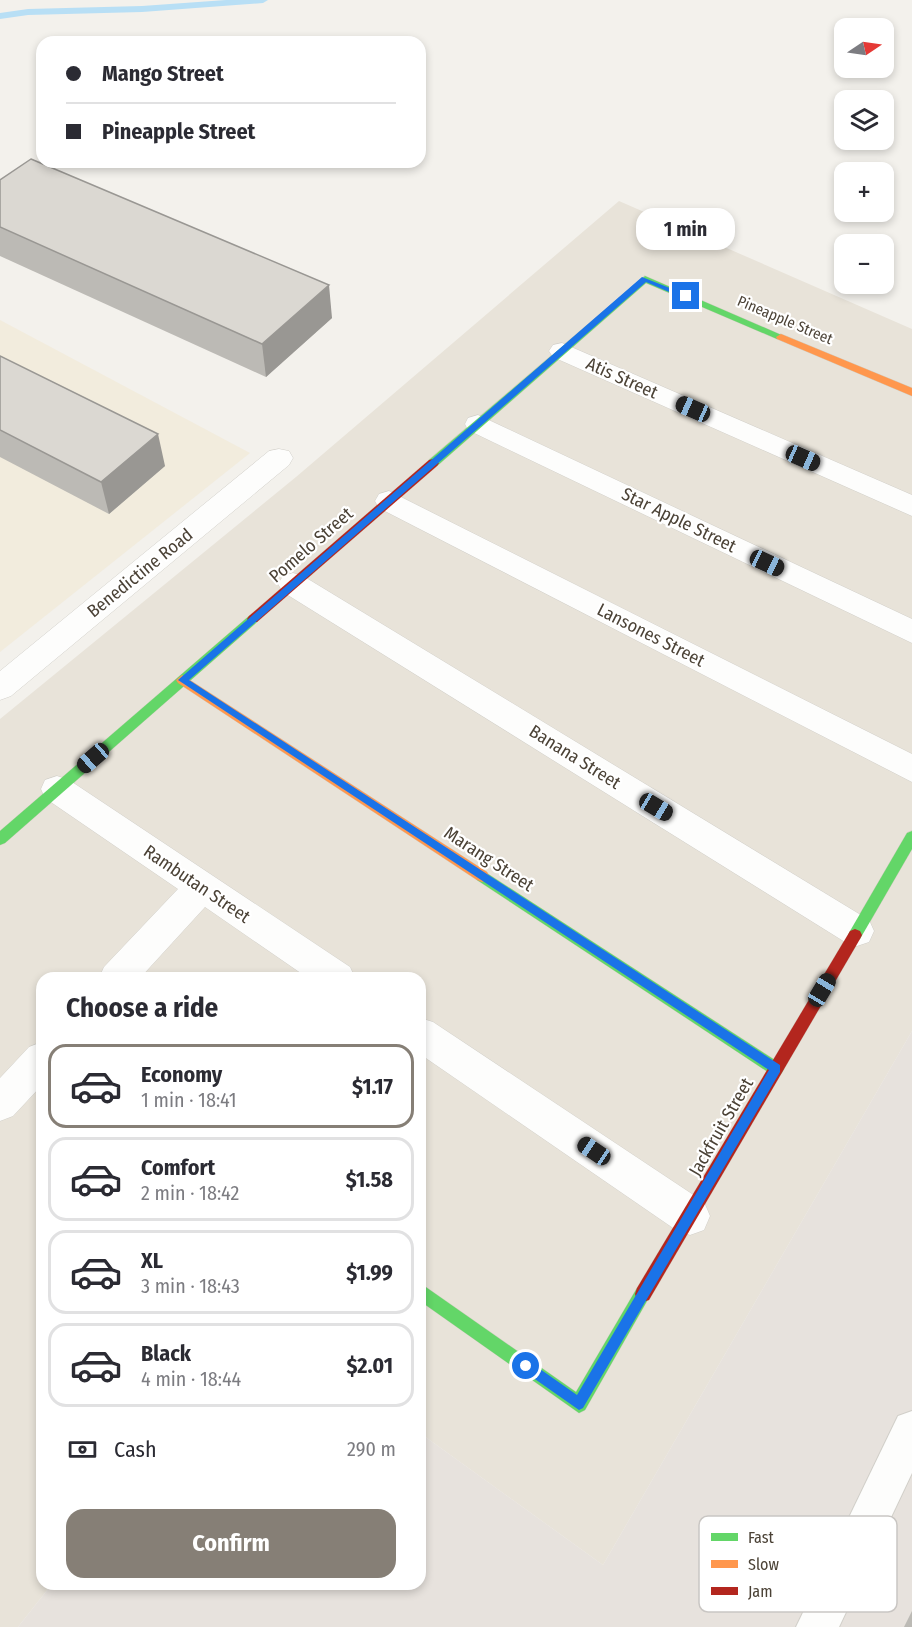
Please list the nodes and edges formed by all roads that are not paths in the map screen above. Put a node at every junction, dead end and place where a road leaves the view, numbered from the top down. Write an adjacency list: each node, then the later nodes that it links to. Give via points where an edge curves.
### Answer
1 (645, 279): 2 (street, Pomelo Street); 3 (street, Pineapple Street)
2 (562, 351): 4 (street, Pomelo Street); 7 (street, Atis Street)
3 (912, 392)
4 (478, 424): 6 (street, Pomelo Street); 9 (street, Star Apple Street)
5 (279, 458): 11 (street, Benedictine Road)
6 (389, 501): 8 (street, Pomelo Street); 12 (street, Lansones Street)
7 (912, 506)
8 (293, 584): 10 (street, Pomelo Street); 17 (street, Banana Street)
9 (912, 632)
10 (182, 680): 13 (street, Pomelo Street); 22 (street, Marang Street)
11 (0, 688)
12 (912, 769)
13 (57, 789): 15 (street, Pomelo Street); 16 (street, Rambutan Street)
14 (912, 837): 17 (street, Jackfruit Street)
15 (0, 839)
16 (202, 887): 18 (street); 19 (street, Rambutan Street)
17 (857, 931): 22 (street, Jackfruit Street)
18 (123, 972)
19 (328, 972)
20 (426, 1038): 24 (street)
21 (36, 1065): 23 (street)
22 (776, 1069): 24 (street, Jackfruit Street)
23 (0, 1104)
24 (690, 1216): 25 (street, Jackfruit Street, via 579,1404)
25 (426, 1295)
26 (912, 1430): 27 (lane)
27 (871, 1516)
28 (824, 1612): 29 (lane)
29 (817, 1627)

